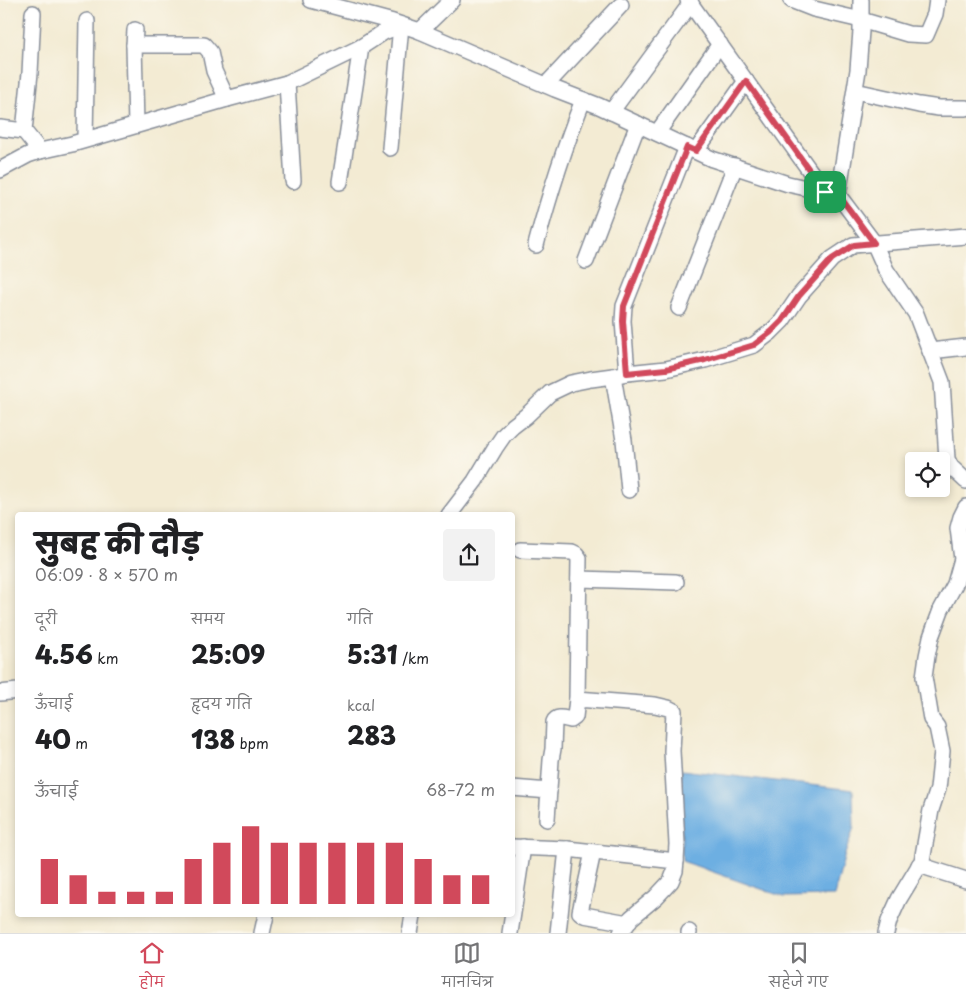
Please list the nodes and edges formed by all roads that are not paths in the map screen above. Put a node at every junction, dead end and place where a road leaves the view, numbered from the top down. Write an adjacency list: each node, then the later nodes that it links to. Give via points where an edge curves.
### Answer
1 (311, 0): 11 (street)
2 (452, 0): 13 (street)
3 (791, 0): 9 (street)
4 (861, 0): 9 (street)
5 (937, 0): 9 (street, via 936,14 926,35 908,34)
6 (690, 1): 14 (street); 24 (street)
7 (621, 5): 19 (street)
8 (33, 13): 28 (street)
9 (861, 20): 20 (street)
10 (87, 21): 30 (street)
11 (401, 25): 13 (street); 16 (street); 31 (street)
12 (135, 30): 15 (street)
13 (420, 31): 19 (street)
14 (720, 44): 17 (street); 29 (street)
15 (134, 45): 21 (street, via 204,45 210,52 214,71); 26 (street)
16 (360, 47): 18 (street); 37 (street)
17 (746, 81): 32 (street); 38 (street)
18 (287, 83): 21 (street); 36 (street)
19 (546, 85): 22 (street)
20 (855, 91): 23 (street, via 919,105); 38 (street)
21 (227, 99): 26 (street)
22 (583, 100): 24 (street); 41 (street, via 554,180)
23 (966, 108)
24 (611, 112): 25 (street)
25 (638, 124): 29 (street); 42 (street)
26 (136, 125): 30 (street)
27 (0, 128): 28 (street)
28 (24, 131): 33 (street)
29 (657, 133): 32 (street)
30 (85, 139): 33 (street)
31 (390, 148)
32 (692, 149): 34 (street); 46 (street, via 624,306)
33 (40, 150): 35 (street)
34 (735, 166): 38 (street, via 788,184); 43 (street)
35 (0, 170)
36 (294, 180)
37 (340, 182)
38 (831, 193): 40 (street)
39 (966, 236): 40 (street)
40 (874, 243): 45 (street, via 886,270 916,314); 46 (street, via 854,245 832,259 782,321 754,345 666,369)
41 (536, 245)
42 (586, 261)
43 (679, 308)
44 (966, 347): 45 (street)
45 (930, 351): 47 (street, via 942,382 947,458 951,467)
46 (620, 374): 48 (street); 50 (street, via 571,384 550,393 504,435)
47 (966, 481)
48 (629, 490)
49 (966, 507): 52 (street, via 958,528)
50 (451, 512)
51 (520, 550): 53 (street, via 572,552 579,558)
52 (964, 560): 65 (street, via 941,610 927,656 924,677 931,719 937,727 942,751 938,789)
53 (579, 579): 54 (street); 57 (street)
54 (676, 582)
55 (15, 691): 56 (street)
56 (0, 693)
57 (577, 699): 59 (street, via 575,717 571,720 557,718 554,722); 64 (street, via 654,705 674,711 672,751)
58 (515, 788): 59 (street)
59 (549, 791): 60 (street)
60 (547, 819)
61 (518, 847): 62 (street); 66 (street)
62 (567, 849): 63 (street); 68 (street)
63 (593, 852): 64 (street); 69 (street)
64 (676, 861): 73 (street, via 671,881)
65 (919, 866): 67 (street); 78 (street, via 898,899)
66 (515, 879)
67 (966, 880)
68 (561, 907): 69 (street, via 569,912); 77 (street)
69 (580, 912): 73 (street)
70 (266, 917): 74 (street)
71 (413, 917): 75 (street)
72 (511, 917): 76 (street)
73 (624, 928)
74 (262, 933)
75 (410, 933)
76 (510, 933)
77 (558, 933)
78 (886, 933)

